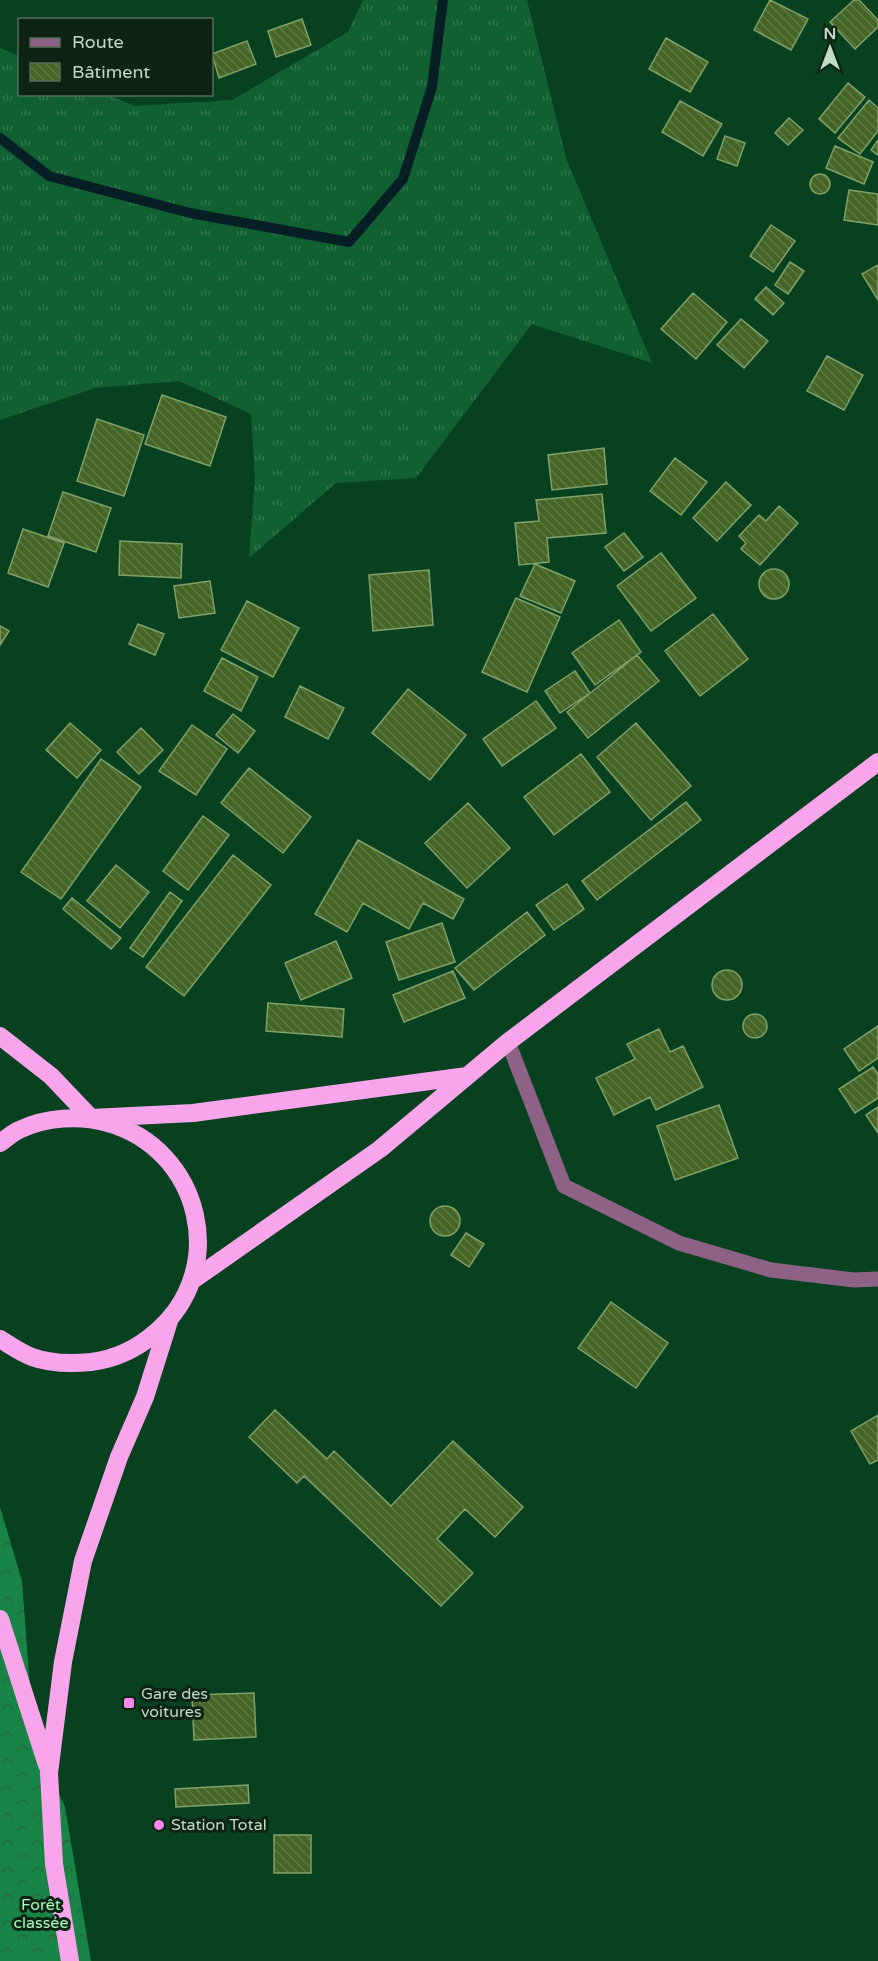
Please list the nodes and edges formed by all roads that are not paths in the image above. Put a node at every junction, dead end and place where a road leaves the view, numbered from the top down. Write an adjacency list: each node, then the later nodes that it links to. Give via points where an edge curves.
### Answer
1 (878, 762): 3 (highway)
2 (0, 1036): 5 (highway, via 51,1076)
3 (508, 1042): 4 (highway); 7 (street, via 564,1186 691,1247 771,1270 854,1280)
4 (467, 1076): 5 (highway, via 193,1113); 8 (highway, via 380,1149)
5 (91, 1118): 6 (highway, via 54,1119 19,1130); 8 (highway, via 126,1128 156,1147 180,1175 194,1208 199,1244)
6 (0, 1143)
7 (878, 1279)
8 (193, 1280): 9 (highway)
9 (169, 1321): 10 (highway, via 141,1346 106,1360 69,1364 32,1357); 12 (highway, via 145,1397 119,1457 83,1561 63,1662)
10 (0, 1339)
11 (0, 1618): 12 (highway)
12 (49, 1773): 13 (highway, via 54,1864)
13 (70, 1961)

